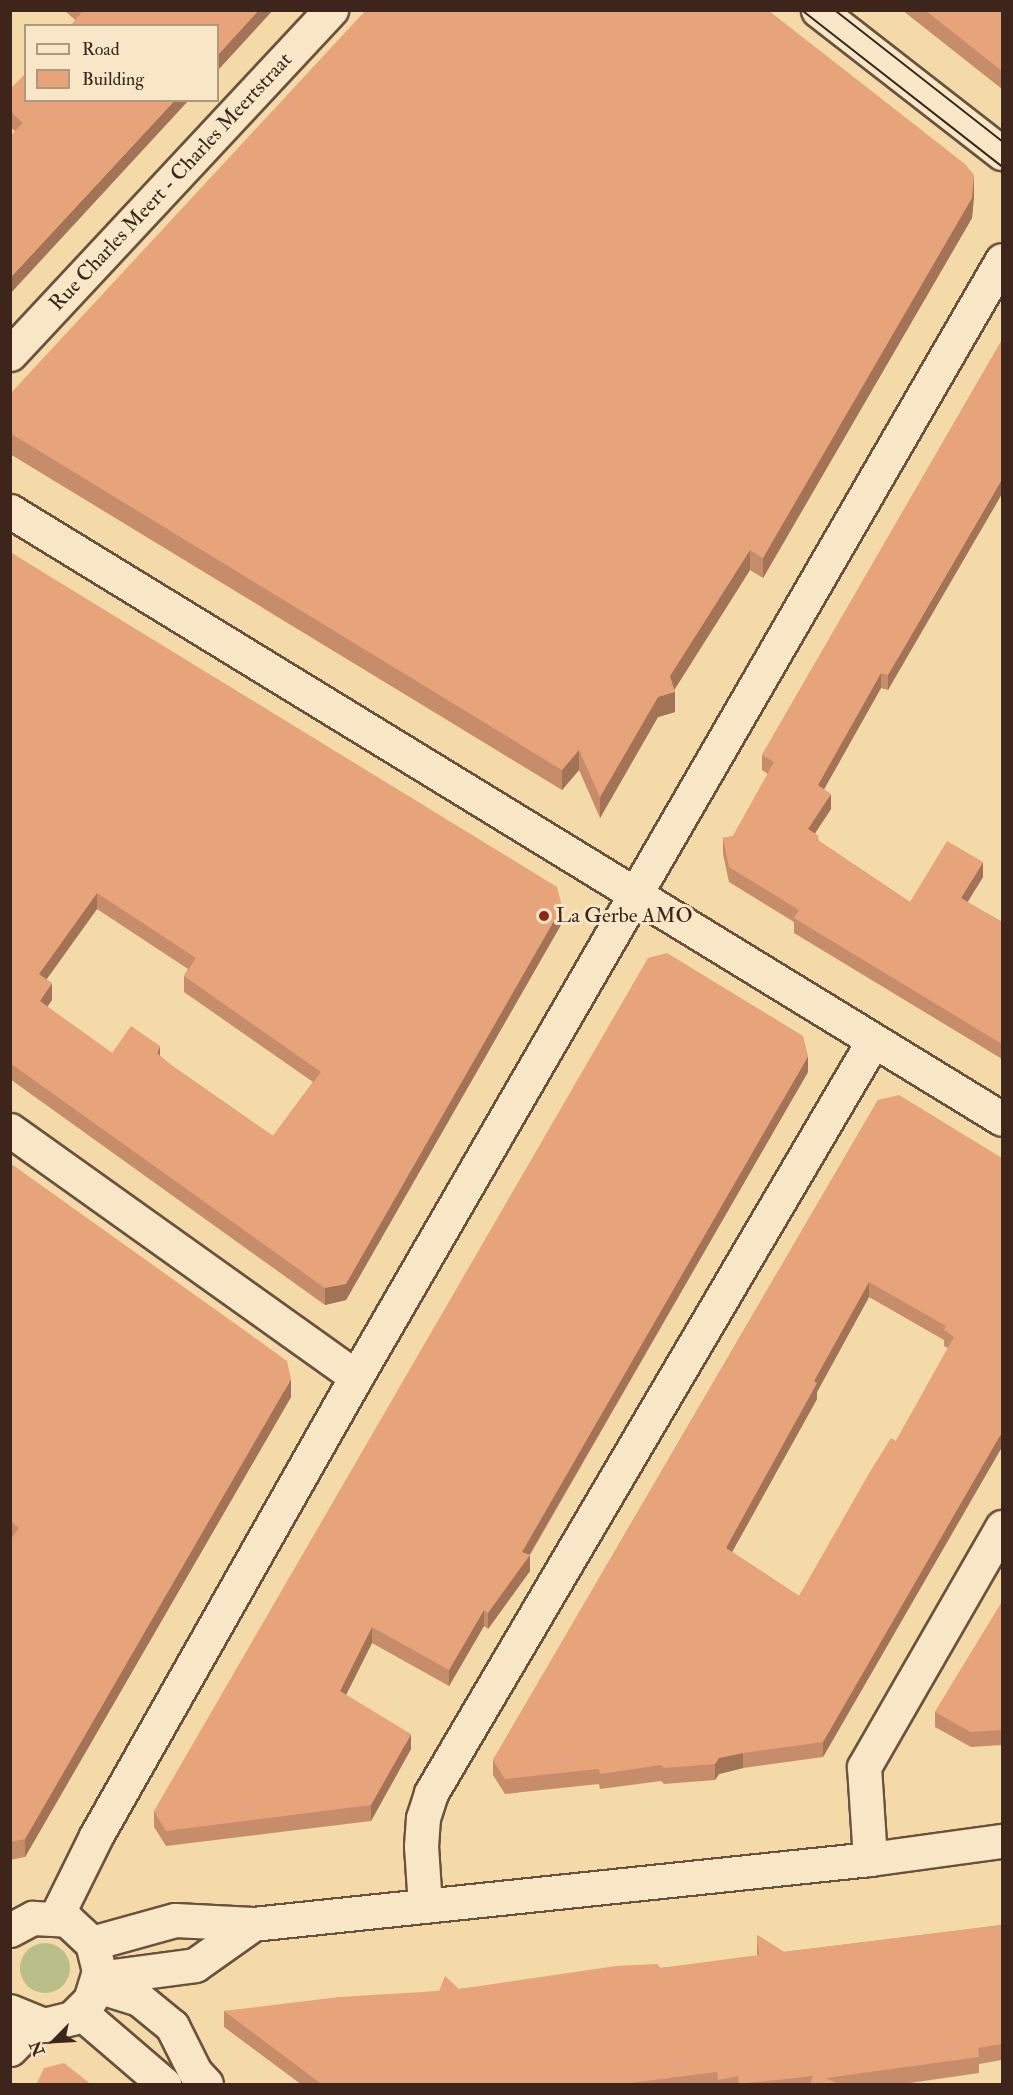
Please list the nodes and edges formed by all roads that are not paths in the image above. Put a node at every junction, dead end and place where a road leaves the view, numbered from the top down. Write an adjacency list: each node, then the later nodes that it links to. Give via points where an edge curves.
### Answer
1 (331, 10): 5 (street, Rue Charles Meert - Charles Meertstraat)
2 (818, 10): 3 (street)
3 (1002, 153)
4 (1002, 260): 7 (street)
5 (10, 354)
6 (10, 511): 7 (street)
7 (634, 891): 8 (street); 11 (street)
8 (873, 1041): 9 (street); 15 (street, via 431,1793 423,1818 421,1846)
9 (1002, 1119)
10 (10, 1130): 11 (street)
11 (356, 1377): 16 (street, via 96,1836)
12 (1002, 1527): 14 (street, via 864,1767)
13 (1002, 1841): 14 (street)
14 (870, 1859): 15 (street)
15 (425, 1906): 17 (street)
16 (56, 1917): 18 (street, via 33,1918); 19 (street, via 77,1926)
17 (253, 1924): 19 (street, via 175,1920); 20 (street, via 195,1965)
18 (11, 1927)
19 (92, 1943): 21 (street, via 98,1956)
20 (179, 1969): 21 (street); 23 (street, via 167,1988 164,2002)
21 (92, 1992): 22 (street, via 63,2022); 23 (street, via 139,1999); 25 (street)
22 (23, 2017): 24 (street)
23 (172, 2026): 26 (street, via 195,2072)
24 (10, 2049)
25 (164, 2085)
26 (206, 2085)

